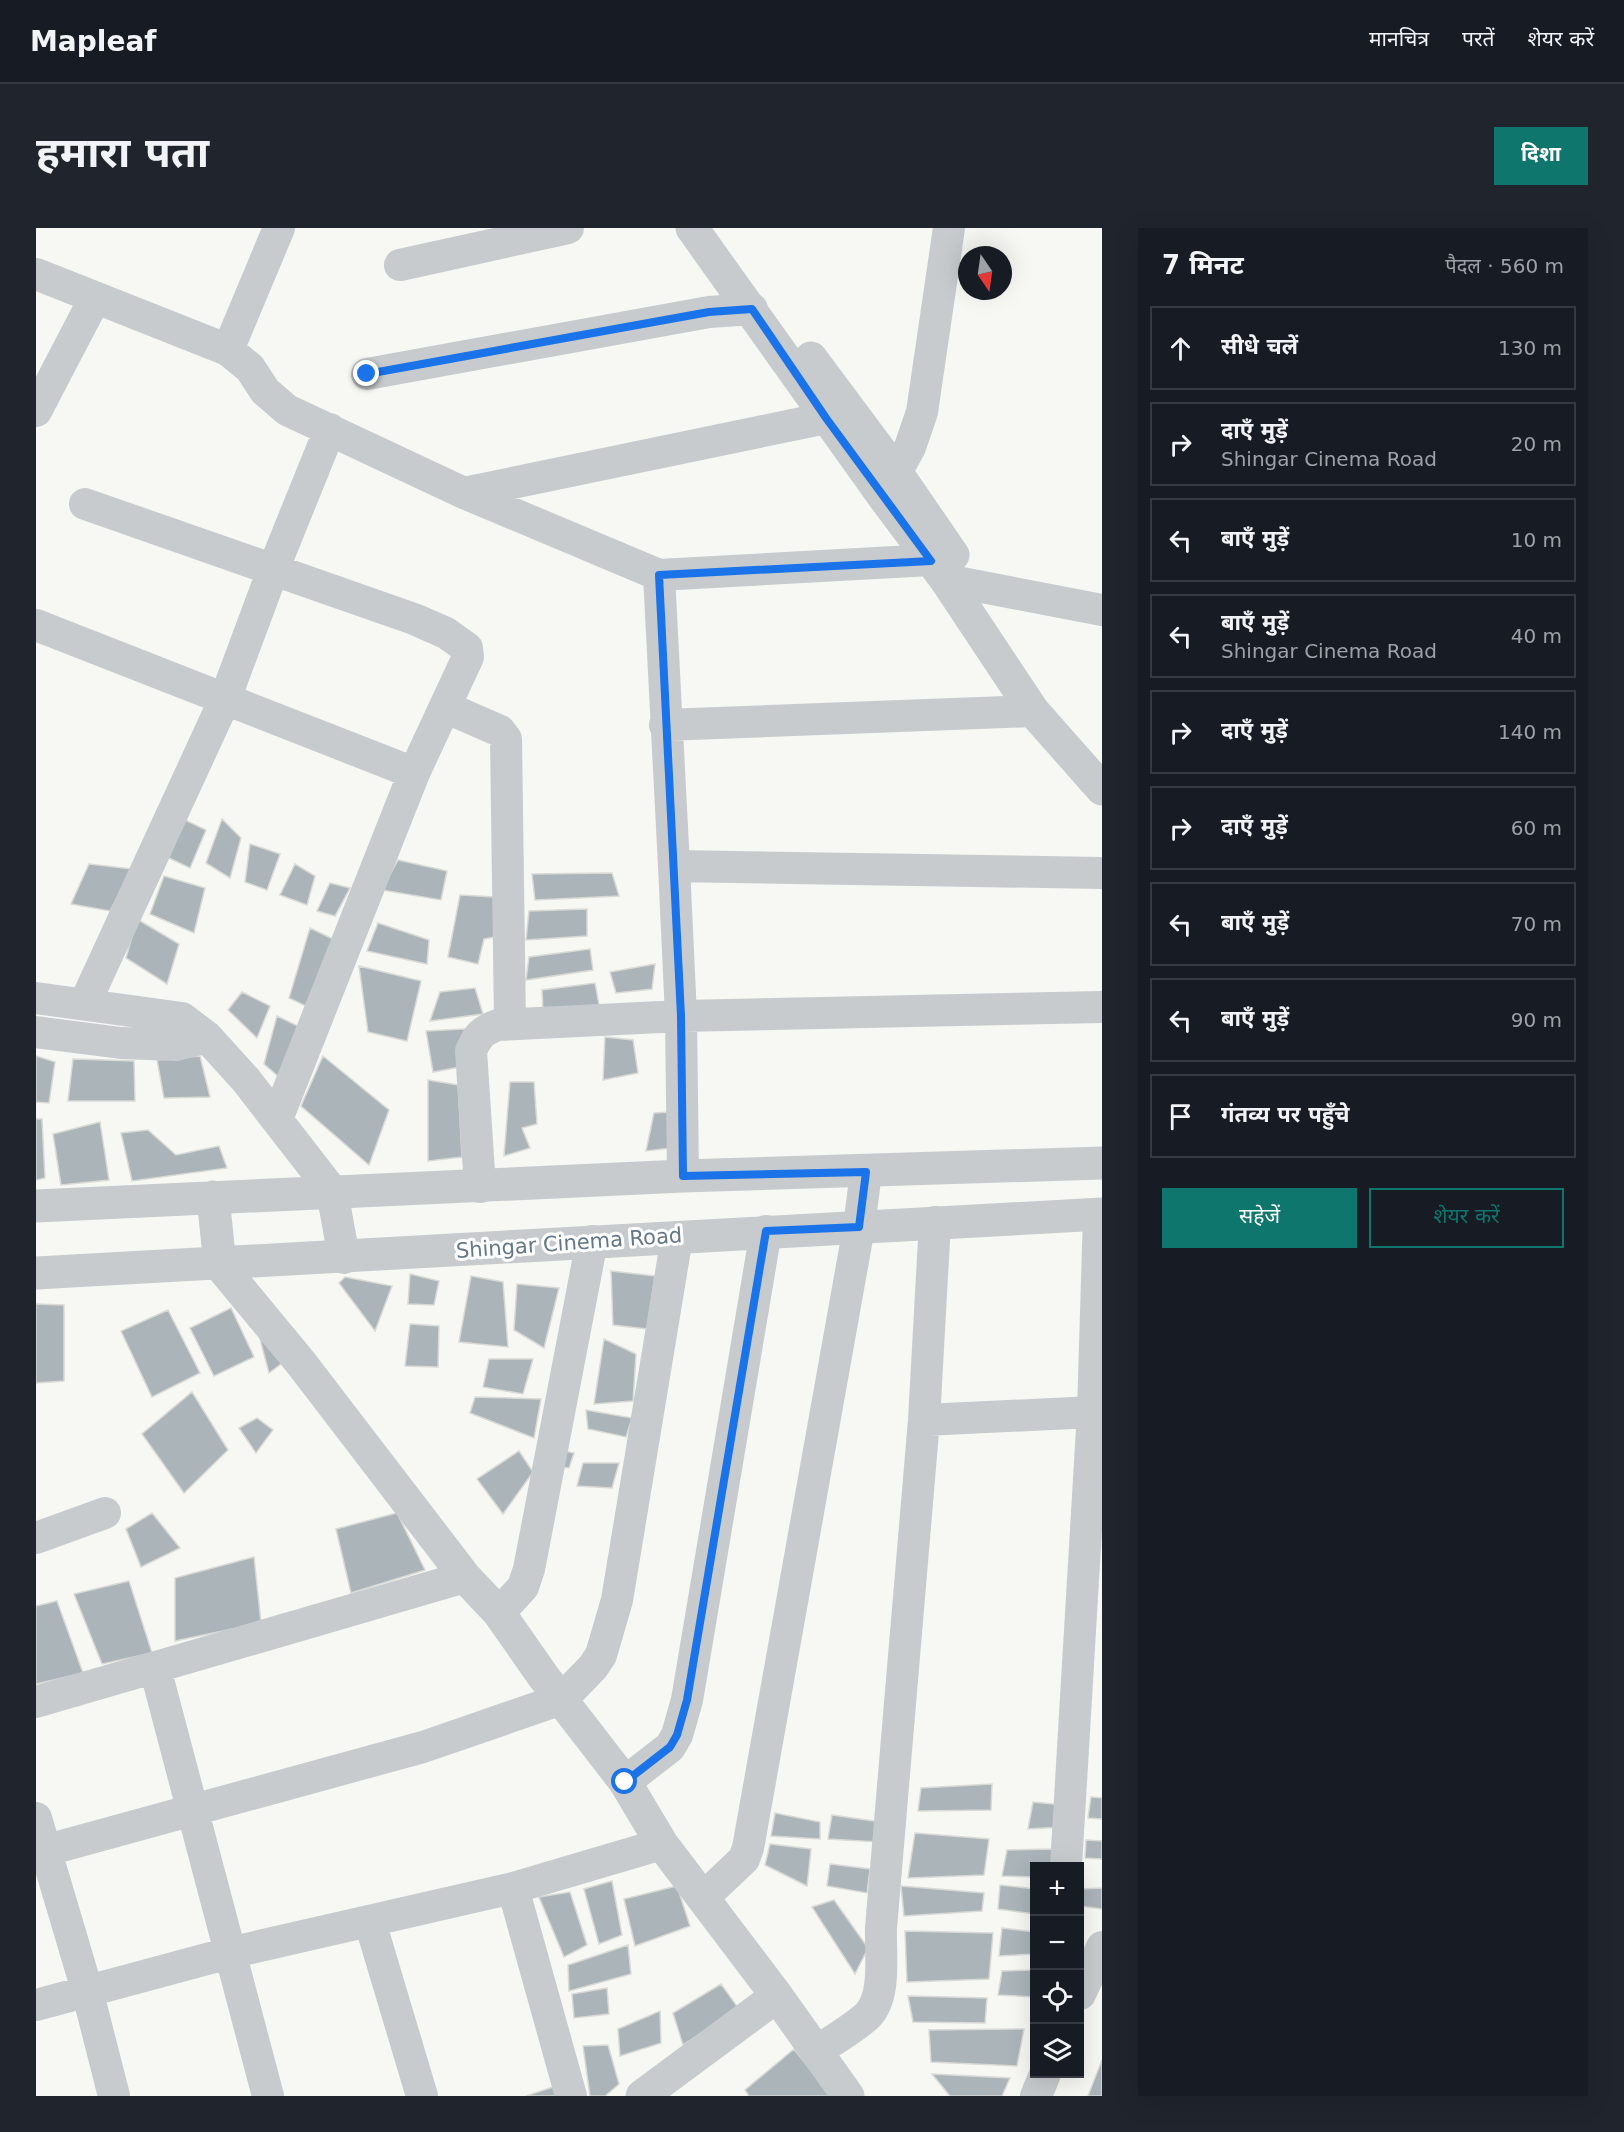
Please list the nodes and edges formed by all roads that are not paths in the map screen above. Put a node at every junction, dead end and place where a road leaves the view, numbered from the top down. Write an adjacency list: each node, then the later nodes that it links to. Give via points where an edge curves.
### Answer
1 (279, 228): 10 (street)
2 (568, 228): 6 (street)
3 (692, 228): 9 (street)
4 (714, 228): 15 (street)
5 (948, 228): 15 (street, via 922,412 910,447)
6 (400, 266)
7 (36, 274): 8 (street)
8 (94, 298): 10 (street); 12 (street)
9 (752, 309): 11 (street, via 709,312); 13 (street)
10 (228, 350): 14 (street, via 250,368 276,403)
11 (367, 374)
12 (36, 411)
13 (826, 418): 15 (street); 16 (street)
14 (330, 429): 16 (street); 18 (street)
15 (890, 484): 20 (street); 20 (street)
16 (464, 493): 19 (street)
17 (85, 504): 18 (street)
18 (273, 570): 23 (street); 24 (street, via 414,619 464,644 468,657)
19 (659, 575): 20 (street); 26 (street)
20 (950, 575): 21 (street); 25 (street); 27 (street)
21 (1102, 609)
22 (36, 625): 23 (street)
23 (225, 699): 28 (street); 33 (street)
24 (445, 707): 28 (street); 36 (street, via 500,730 506,739)
25 (1034, 711): 26 (street); 29 (street)
26 (665, 725): 30 (street)
27 (1102, 759)
28 (414, 773): 39 (street)
29 (1102, 789)
30 (674, 866): 31 (street); 35 (street)
31 (1102, 873)
32 (36, 998): 33 (street)
33 (85, 1003): 38 (street, via 182,1018)
34 (1102, 1006): 35 (street)
35 (681, 1016): 36 (street); 42 (street)
36 (510, 1024): 43 (street, via 484,1029 471,1051)
37 (36, 1032): 38 (street, via 121,1043 176,1045)
38 (207, 1037): 39 (street)
39 (277, 1119): 44 (street)
40 (1102, 1163): 41 (street)
41 (866, 1172): 42 (street); 49 (street)
42 (683, 1176): 43 (street)
43 (480, 1187): 44 (street)
44 (332, 1191): 45 (street); 53 (street)
45 (213, 1197): 46 (street); 54 (street)
46 (36, 1206)
47 (1100, 1214): 48 (street, Shingar Cinema Road); 56 (street)
48 (935, 1222): 49 (street, Shingar Cinema Road); 57 (street)
49 (859, 1227): 50 (street, Shingar Cinema Road); 72 (street, via 744,1859)
50 (766, 1231): 51 (street, Shingar Cinema Road); 65 (street, via 687,1700 670,1747)
51 (678, 1237): 52 (street, Shingar Cinema Road); 63 (street, via 617,1600 608,1638)
52 (592, 1241): 53 (street, Shingar Cinema Road); 61 (street, via 535,1544)
53 (344, 1258): 54 (street, Shingar Cinema Road)
54 (220, 1265): 55 (street, Shingar Cinema Road); 60 (street)
55 (36, 1273)
56 (1093, 1412): 57 (street); 70 (street)
57 (924, 1420): 80 (street, via 881,1928 880,1986 869,2015)
58 (105, 1513): 59 (street)
59 (36, 1538)
60 (465, 1577): 61 (street); 62 (street)
61 (510, 1601): 63 (street)
62 (155, 1668): 64 (street); 66 (street)
63 (576, 1685): 65 (street); 66 (street, via 423,1747)
64 (36, 1702)
65 (632, 1776): 68 (street)
66 (191, 1811): 69 (street); 75 (street)
67 (36, 1818): 69 (street)
68 (662, 1844): 71 (street); 72 (street)
69 (40, 1852): 77 (street)
70 (1066, 1862)
71 (513, 1888): 73 (street); 85 (street)
72 (712, 1889): 78 (street)
73 (370, 1922): 75 (street); 84 (street)
74 (1102, 1947): 76 (street)
75 (229, 1953): 77 (street); 83 (street)
76 (1084, 1985)
77 (87, 1990): 79 (street); 82 (street)
78 (777, 1996): 80 (street); 86 (street)
79 (36, 2005)
80 (830, 2042): 87 (street)
81 (1043, 2078): 88 (street)
82 (114, 2096)
83 (268, 2096)
84 (422, 2096)
85 (571, 2096)
86 (642, 2096)
87 (848, 2096)
88 (1036, 2096)

